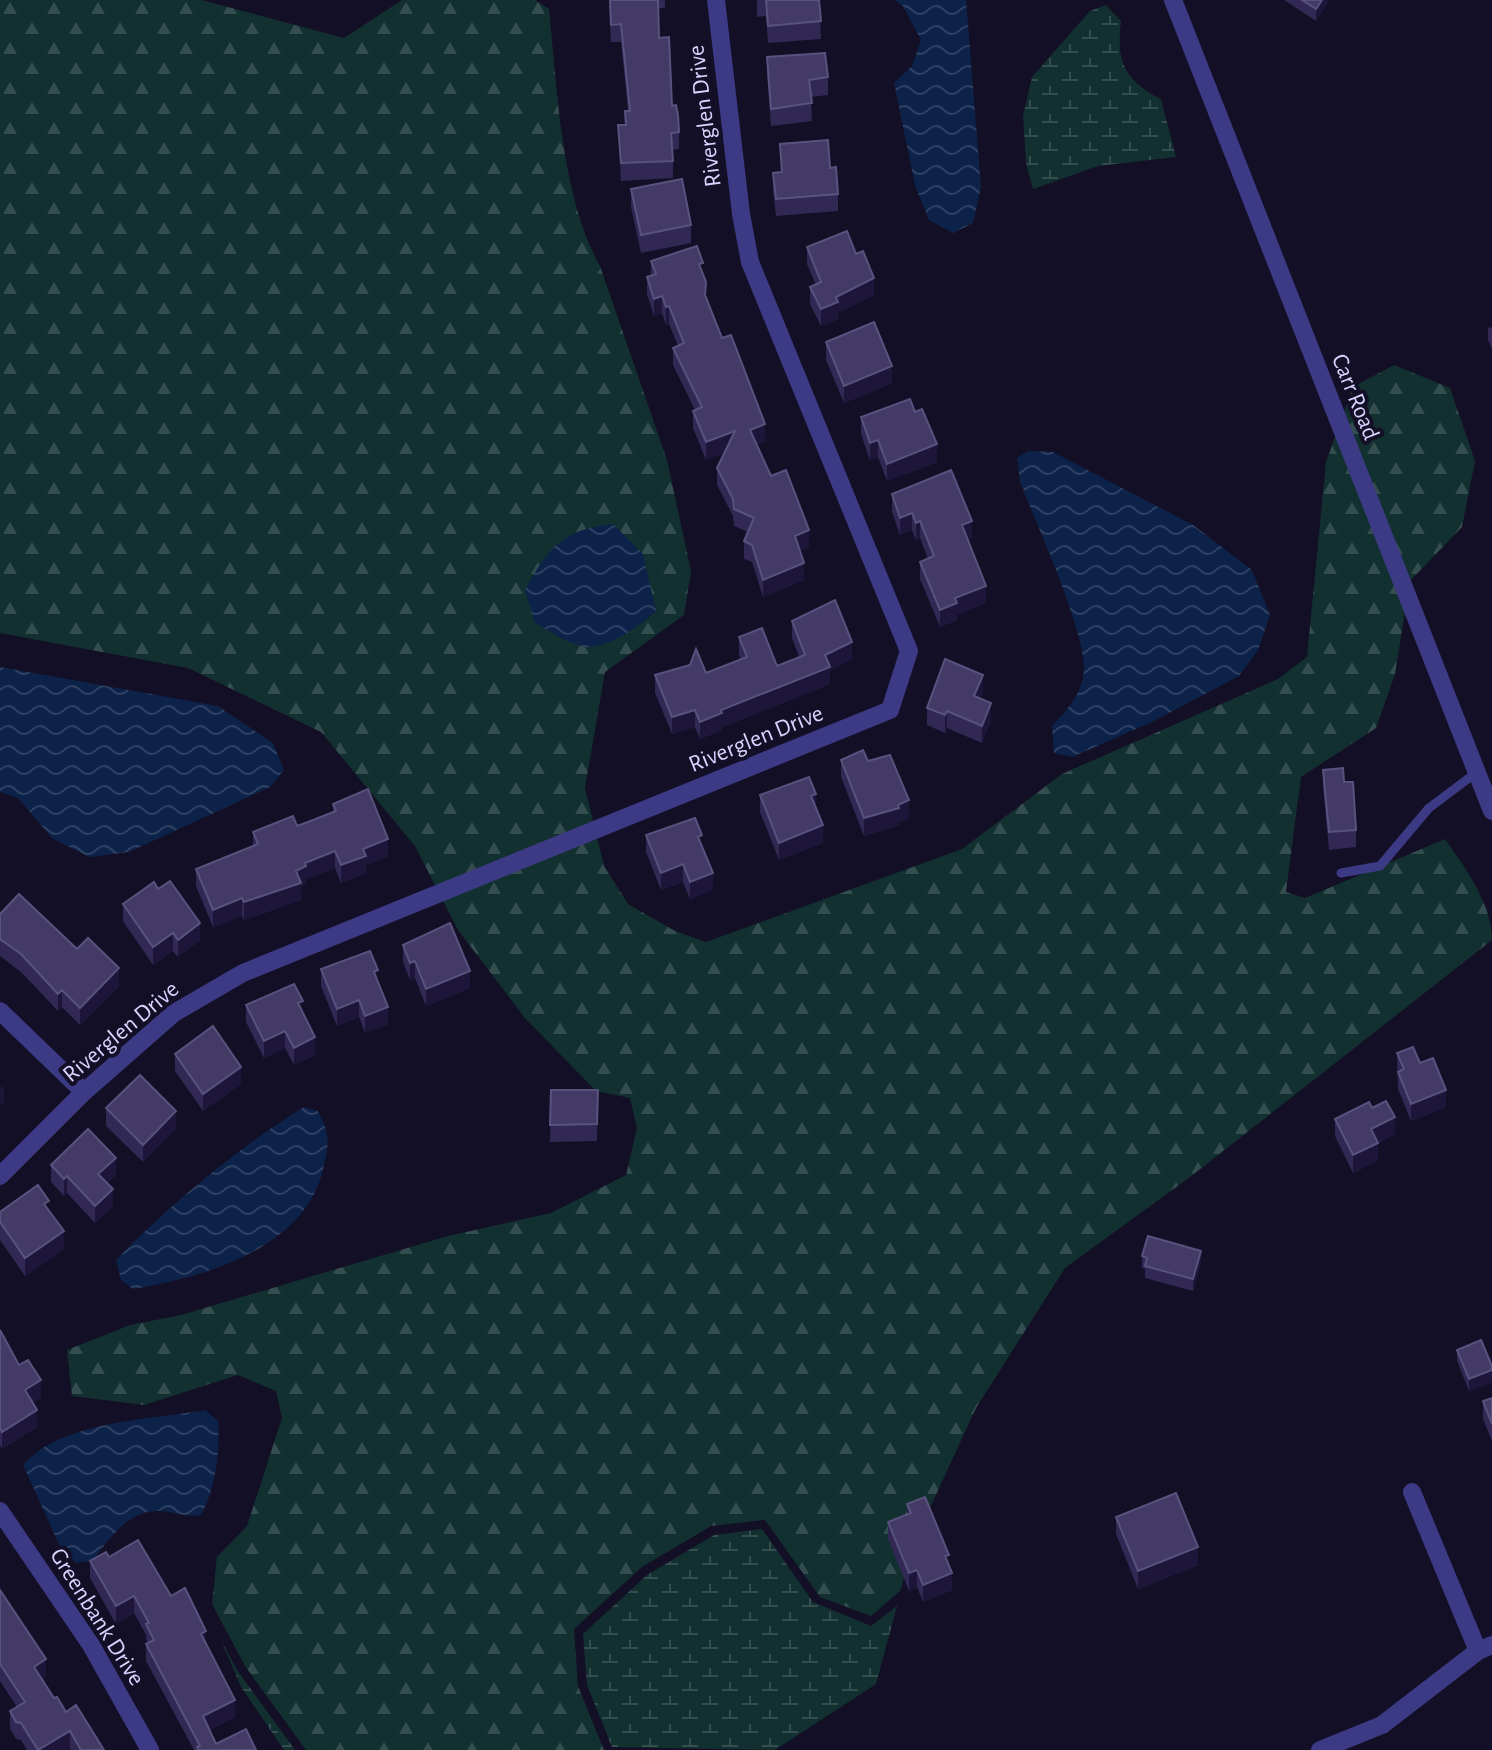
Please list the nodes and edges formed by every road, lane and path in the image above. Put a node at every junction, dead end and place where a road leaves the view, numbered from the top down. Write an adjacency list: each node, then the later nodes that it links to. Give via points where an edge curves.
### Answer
1 (716, 0): 7 (street, Riverglen Drive, via 750,262 909,651 890,710 243,973 174,1013)
2 (1173, 0): 3 (street, Carr Road)
3 (1477, 772): 4 (street, Carr Road); 5 (lane, via 1429,808 1380,866)
4 (1492, 811)
5 (1341, 873)
6 (0, 1011): 7 (street)
7 (84, 1092): 8 (street, Riverglen Drive)
8 (0, 1176)
9 (1412, 1492): 11 (street)
10 (0, 1511): 12 (street, Greenbank Drive, via 91,1645)
11 (1485, 1648): 13 (street, via 1382,1725)
12 (150, 1750)
13 (1320, 1750)

